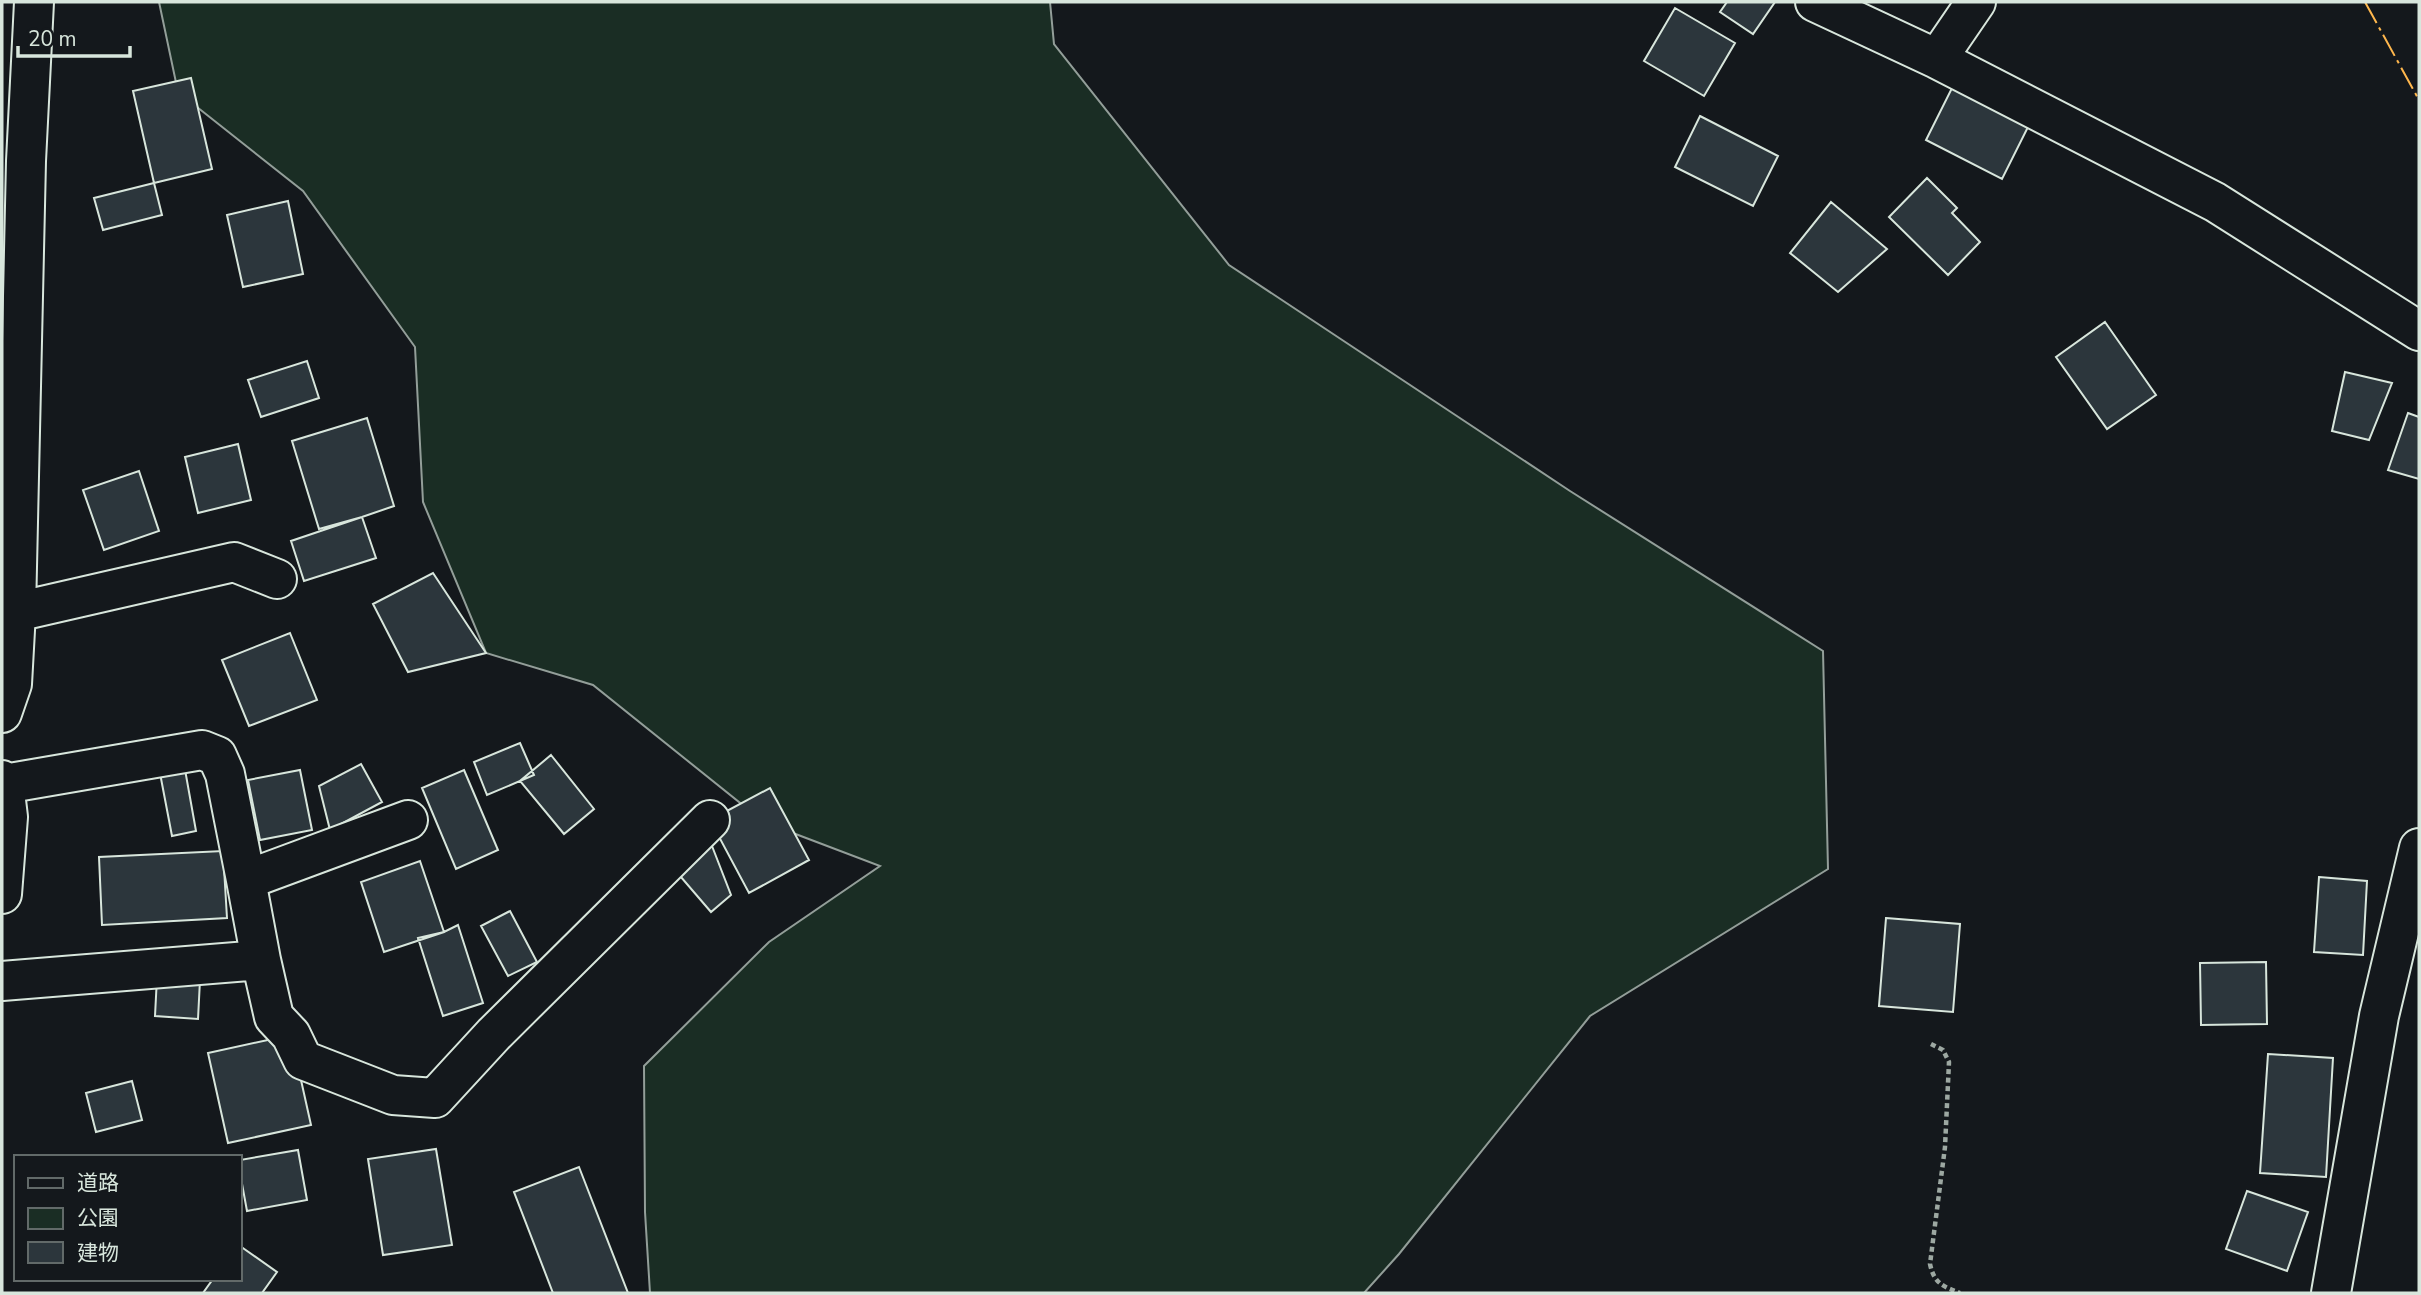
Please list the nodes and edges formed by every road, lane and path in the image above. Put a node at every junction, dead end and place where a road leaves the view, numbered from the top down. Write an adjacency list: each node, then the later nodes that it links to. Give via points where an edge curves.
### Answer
1 (34, 2): 7 (street)
2 (1815, 2): 4 (street)
3 (1976, 2): 4 (street)
4 (1937, 59): 5 (street, via 2215,202)
5 (2419, 331)
6 (276, 579): 7 (street, via 233,562)
7 (16, 612): 8 (street, via 12,684)
8 (2, 713)
9 (3, 782): 13 (street, via 202,750 217,756 225,774); 14 (street, via 8,817)
10 (408, 820): 13 (street)
11 (710, 820): 15 (street, via 435,1098 393,1095 303,1060 291,1035 274,1017)
12 (2419, 848): 19 (street, via 2379,1016)
13 (246, 880): 15 (street)
14 (2, 894)
15 (261, 960): 16 (street)
16 (2, 981)
17 (1931, 1044): 18 (path, via 1943,1050 1950,1062 1930,1264 1939,1285)
18 (1960, 1293)
19 (2331, 1293)

